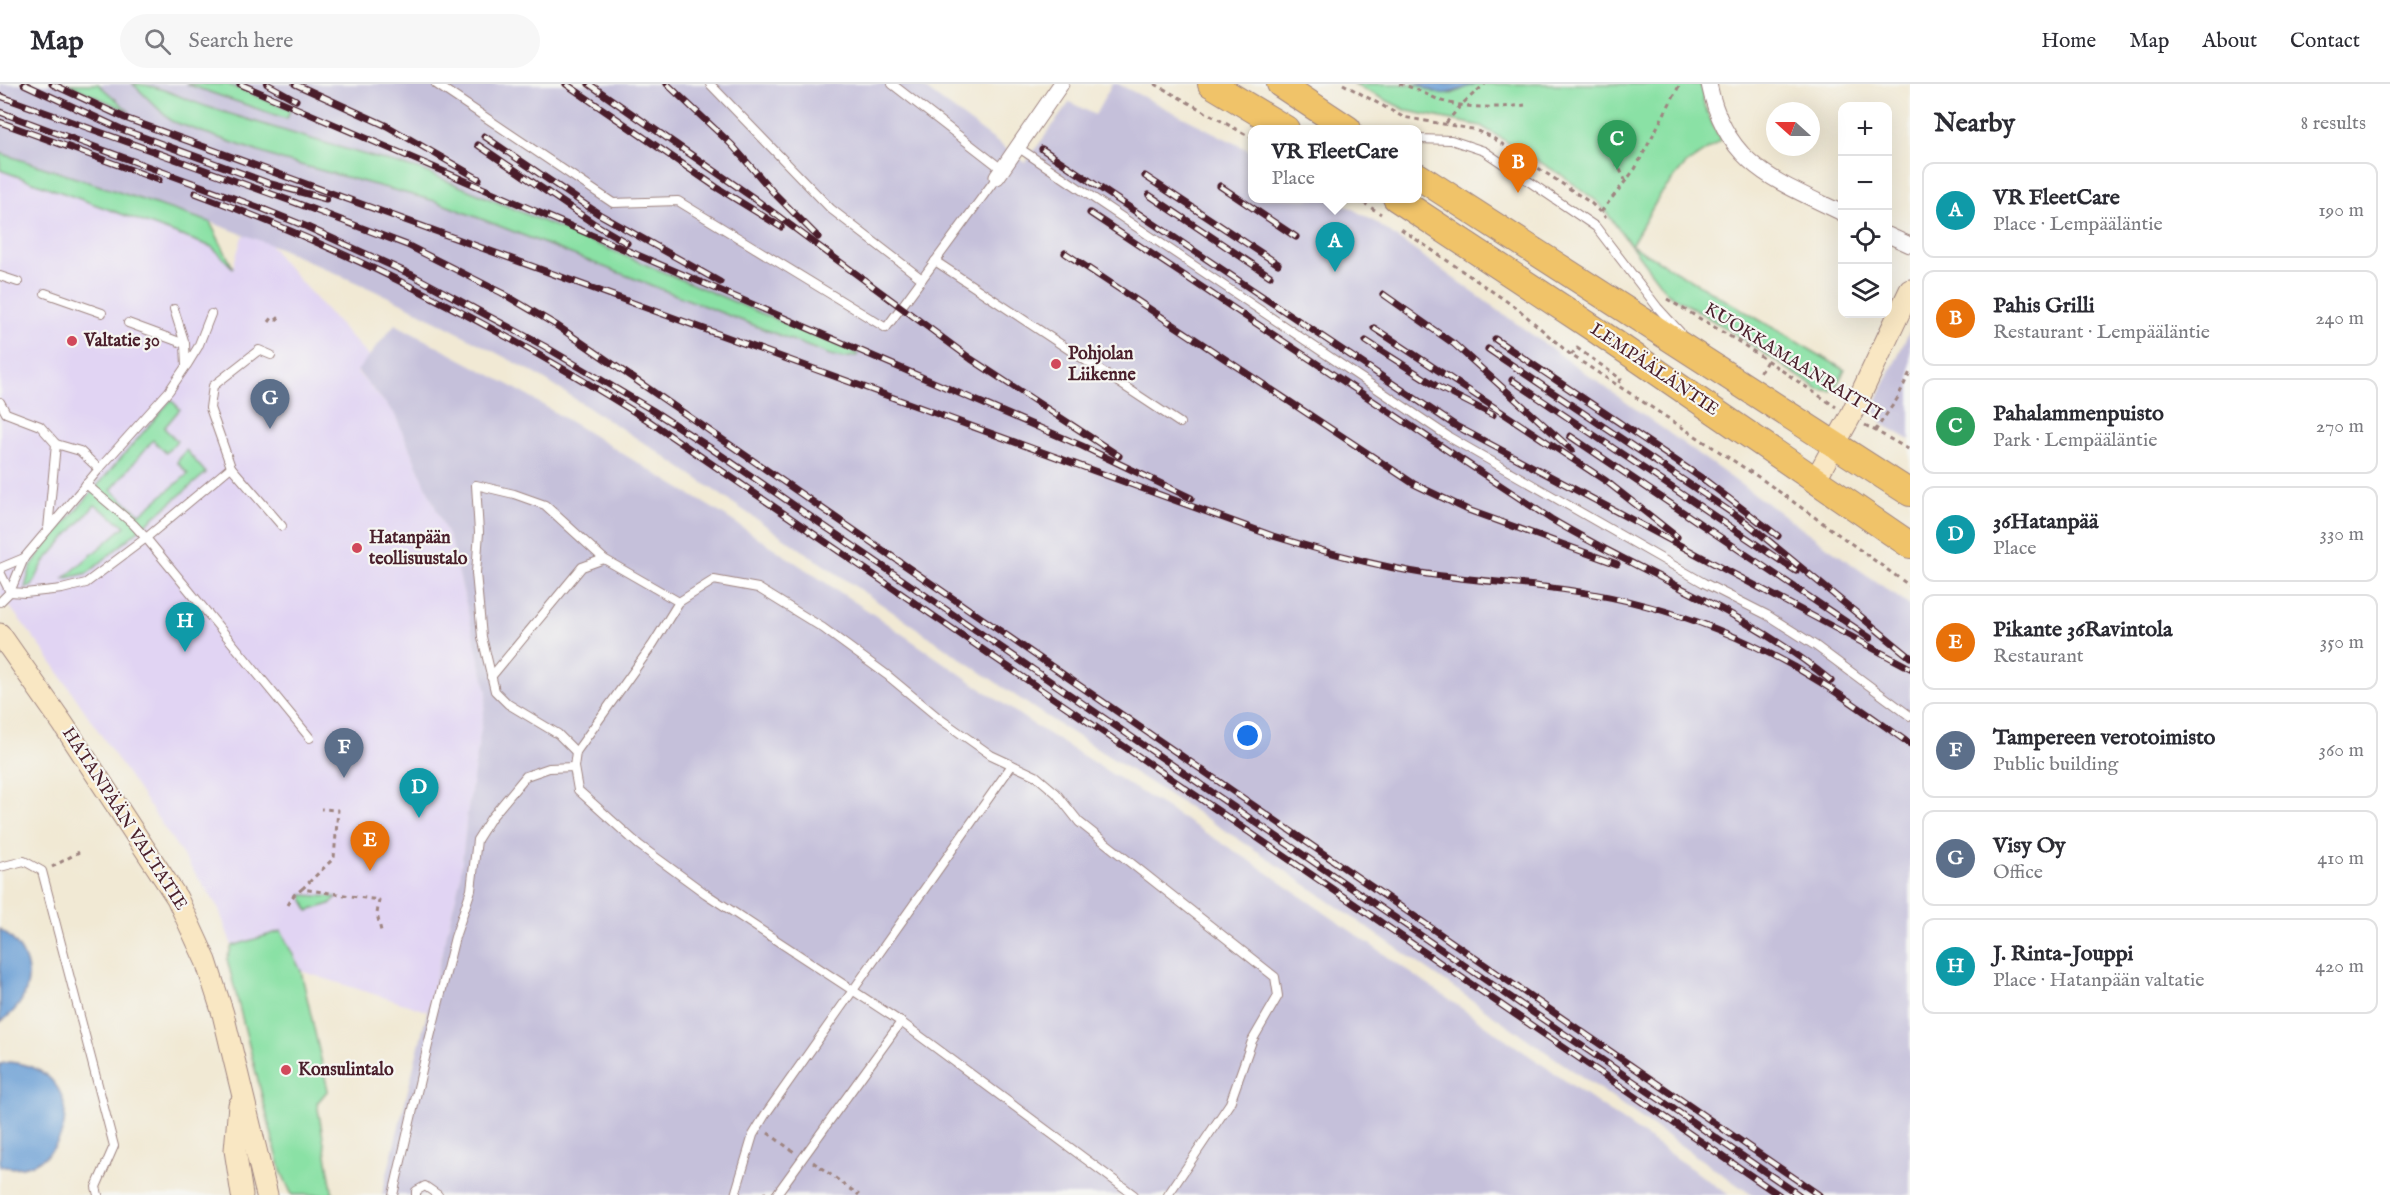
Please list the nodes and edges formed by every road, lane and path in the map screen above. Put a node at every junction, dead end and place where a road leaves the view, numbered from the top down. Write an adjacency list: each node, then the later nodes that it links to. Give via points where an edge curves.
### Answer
1 (436, 84): 35 (lane, via 613,203 678,201 886,328)
2 (710, 84): 35 (lane, via 831,209)
3 (893, 84): 23 (lane)
4 (1155, 84): 19 (path)
5 (1211, 84): 16 (highway)
6 (1280, 84): 17 (highway)
7 (1305, 84): 18 (highway, via 1324,98)
8 (1399, 84): 13 (path)
9 (1485, 84): 13 (path)
10 (1680, 84): 25 (path)
11 (1709, 84): 28 (street, via 1732,143 1749,161 1770,178)
12 (1059, 85): 22 (street)
13 (1462, 104): 14 (path); 15 (path)
14 (1525, 105)
15 (1446, 123)
16 (1279, 125)
17 (1343, 125)
18 (1346, 125)
19 (1248, 136)
20 (1422, 139): 51 (lane, via 1451,140 1484,151 1596,227 1658,308)
21 (1608, 145): 25 (path)
22 (1019, 148): 23 (street); 80 (lane, via 1449,437 1767,615 1816,645)
23 (1000, 174): 33 (lane)
24 (1422, 179): 51 (highway, LEMPÄÄLÄNTIE)
25 (1626, 182): 29 (path)
26 (1374, 203): 27 (path)
27 (1389, 207): 64 (highway, LEMPÄÄLÄNTIE, via 1550,299)
28 (1838, 211)
29 (1601, 212)
30 (1400, 228): 48 (path, via 1518,309)
31 (1892, 237): 32 (street)
32 (1910, 246)
33 (935, 261): 35 (lane); 57 (lane)
34 (0, 276): 36 (lane)
35 (922, 279)
36 (18, 282)
37 (1910, 290): 56 (main road)
38 (45, 292): 41 (lane)
39 (1662, 296): 49 (path, KUOKKAMAANRAITTI)
40 (174, 309): 46 (lane)
41 (102, 313)
42 (211, 314): 50 (lane)
43 (282, 315): 44 (path)
44 (269, 322)
45 (128, 323): 46 (lane)
46 (185, 344): 50 (lane)
47 (271, 355): 62 (lane, via 259,350 213,386 210,408)
48 (1571, 355): 54 (path); 54 (path, via 1577,348 1622,379)
49 (1767, 361): 52 (path); 56 (path, KUOKKAMAANRAITTI)
50 (186, 366): 63 (lane, via 169,392)
51 (1714, 368): 60 (highway, LEMPÄÄLÄNTIE)
52 (1761, 371)
53 (1910, 372): 58 (path)
54 (1617, 385): 74 (path, via 1763,480)
55 (0, 402): 59 (lane, via 6,413 40,426)
56 (1850, 417): 58 (path, KUOKKAMAANRAITTI); 60 (main road)
57 (1180, 423)
58 (1875, 431): 61 (path, KUOKKAMAANRAITTI)
59 (56, 444): 63 (lane, via 80,451); 68 (lane)
60 (1835, 445): 64 (main road); 66 (highway, LEMPÄÄLÄNTIE)
61 (1910, 450)
62 (231, 467): 67 (lane); 69 (lane)
63 (99, 469): 65 (lane)
64 (1815, 480): 70 (highway, LEMPÄÄLÄNTIE)
65 (87, 484): 68 (lane); 69 (lane)
66 (1910, 493)
67 (282, 526)
68 (48, 529): 71 (lane)
69 (146, 538): 75 (lane, via 86,583 54,590); 81 (lane)
70 (1910, 545)
71 (24, 558): 73 (lane); 75 (lane)
72 (604, 559): 77 (lane); 79 (lane, via 582,567); 79 (lane, via 545,505 476,485 476,573 482,637)
73 (0, 570): 75 (lane)
74 (1910, 586)
75 (10, 592): 76 (lane)
76 (0, 602)
77 (679, 602): 82 (lane); 83 (lane, via 714,580 758,588 823,628 940,719)
78 (0, 634): 94 (main road, HATANPÄÄN VALTATIE, via 177,898 206,961)
79 (492, 677): 82 (lane, via 495,691 508,704 558,734)
80 (1910, 716)
81 (310, 738)
82 (576, 752): 84 (lane)
83 (1012, 765): 92 (lane); 104 (lane, via 1036,776 1056,793 1079,822 1275,977 1278,996 1252,1041 1230,1103)
84 (574, 767): 92 (lane, via 578,790 639,845); 98 (lane, via 549,768 526,776 477,840 471,890 430,1035)
85 (321, 809): 89 (path, via 338,810 334,858)
86 (79, 852): 88 (path)
87 (0, 867): 88 (lane, via 24,861)
88 (42, 872): 95 (lane, via 114,1146 96,1187)
89 (302, 889): 90 (path); 91 (path, via 379,900)
90 (288, 905)
91 (381, 931)
92 (852, 992): 93 (lane); 101 (lane, via 753,1135)
93 (901, 1022): 102 (lane); 103 (lane)
94 (240, 1086): 96 (main road, HATANPÄÄN VALTATIE, via 235,1150); 97 (main road, HATANPÄÄN VALTATIE)
95 (98, 1195)
96 (242, 1195)
97 (267, 1195)
98 (393, 1195)
99 (416, 1195): 100 (lane, via 425,1186)
100 (438, 1195)
101 (735, 1195)
102 (776, 1195)
103 (1134, 1195)
104 (1168, 1195)

